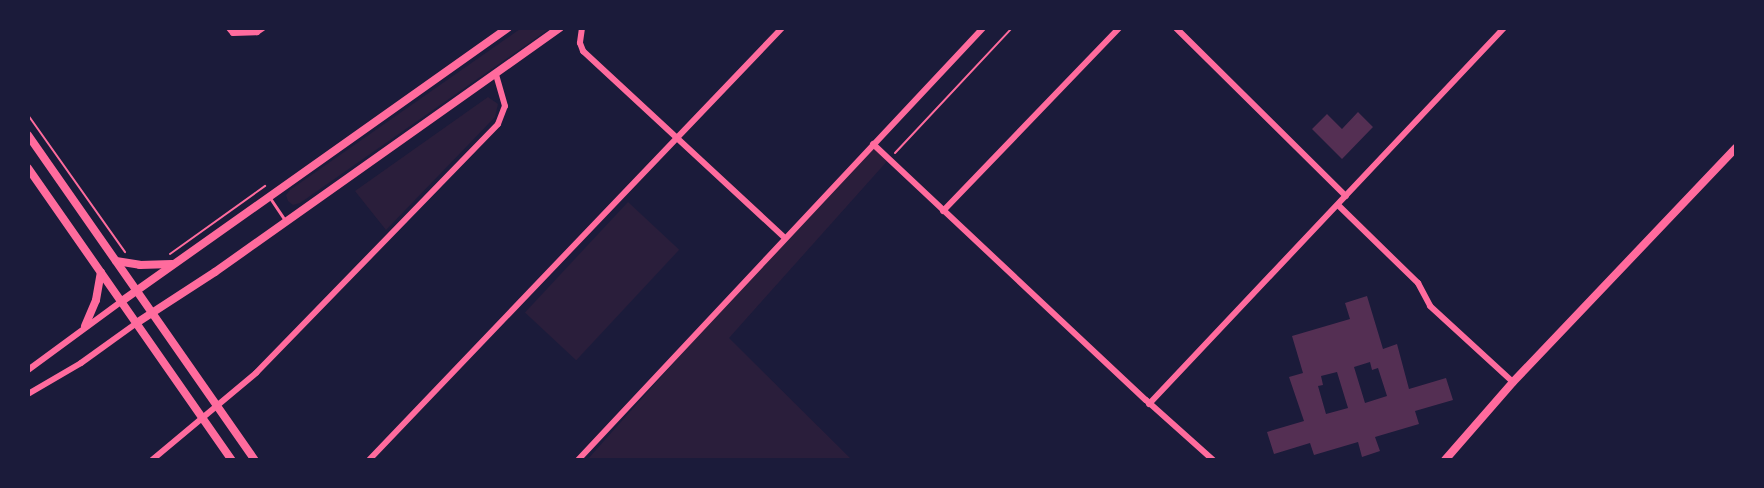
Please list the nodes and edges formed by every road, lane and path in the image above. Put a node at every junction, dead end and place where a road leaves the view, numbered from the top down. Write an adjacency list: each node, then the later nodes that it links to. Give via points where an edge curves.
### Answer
1 (262, 28): 11 (street, via 257,32)
2 (508, 28): 20 (street)
3 (560, 28): 12 (street)
4 (582, 28): 15 (street, via 583,51)
5 (782, 28): 15 (street)
6 (983, 28): 16 (street)
7 (1012, 28): 18 (path)
8 (1119, 28): 23 (street)
9 (1176, 28): 21 (street)
10 (1504, 28): 21 (street)
11 (231, 31)
12 (496, 74): 24 (street); 39 (street, via 505,106 498,124 309,320)
13 (28, 116): 26 (path)
14 (28, 135): 27 (main road)
15 (678, 137): 25 (street); 44 (street)
16 (873, 144): 18 (street); 25 (street)
17 (1736, 148): 36 (street)
18 (889, 159): 23 (street)
19 (28, 168): 29 (main road)
20 (269, 196): 24 (lane); 28 (street)
21 (1346, 196): 22 (street)
22 (1338, 205): 36 (street, via 1418,283 1430,306); 38 (street)
23 (943, 211): 38 (street)
24 (286, 222): 32 (street)
25 (785, 238): 45 (street)
26 (129, 256)
27 (116, 261): 28 (main road); 30 (main road)
28 (172, 264): 30 (street)
29 (101, 272): 31 (main road); 34 (street, via 96,300)
30 (137, 290): 31 (street); 32 (main road)
31 (122, 301): 33 (main road); 34 (street)
32 (153, 313): 33 (street); 39 (main road)
33 (138, 322): 37 (street, via 87,359); 40 (main road)
34 (85, 326): 35 (street)
35 (28, 370)
36 (1513, 382): 47 (street)
37 (28, 394)
38 (1149, 404): 46 (street)
39 (218, 405): 40 (street); 43 (main road)
40 (204, 416): 41 (street); 42 (main road)
41 (152, 459)
42 (232, 459)
43 (255, 459)
44 (369, 459)
45 (578, 459)
46 (1213, 459)
47 (1445, 459)

